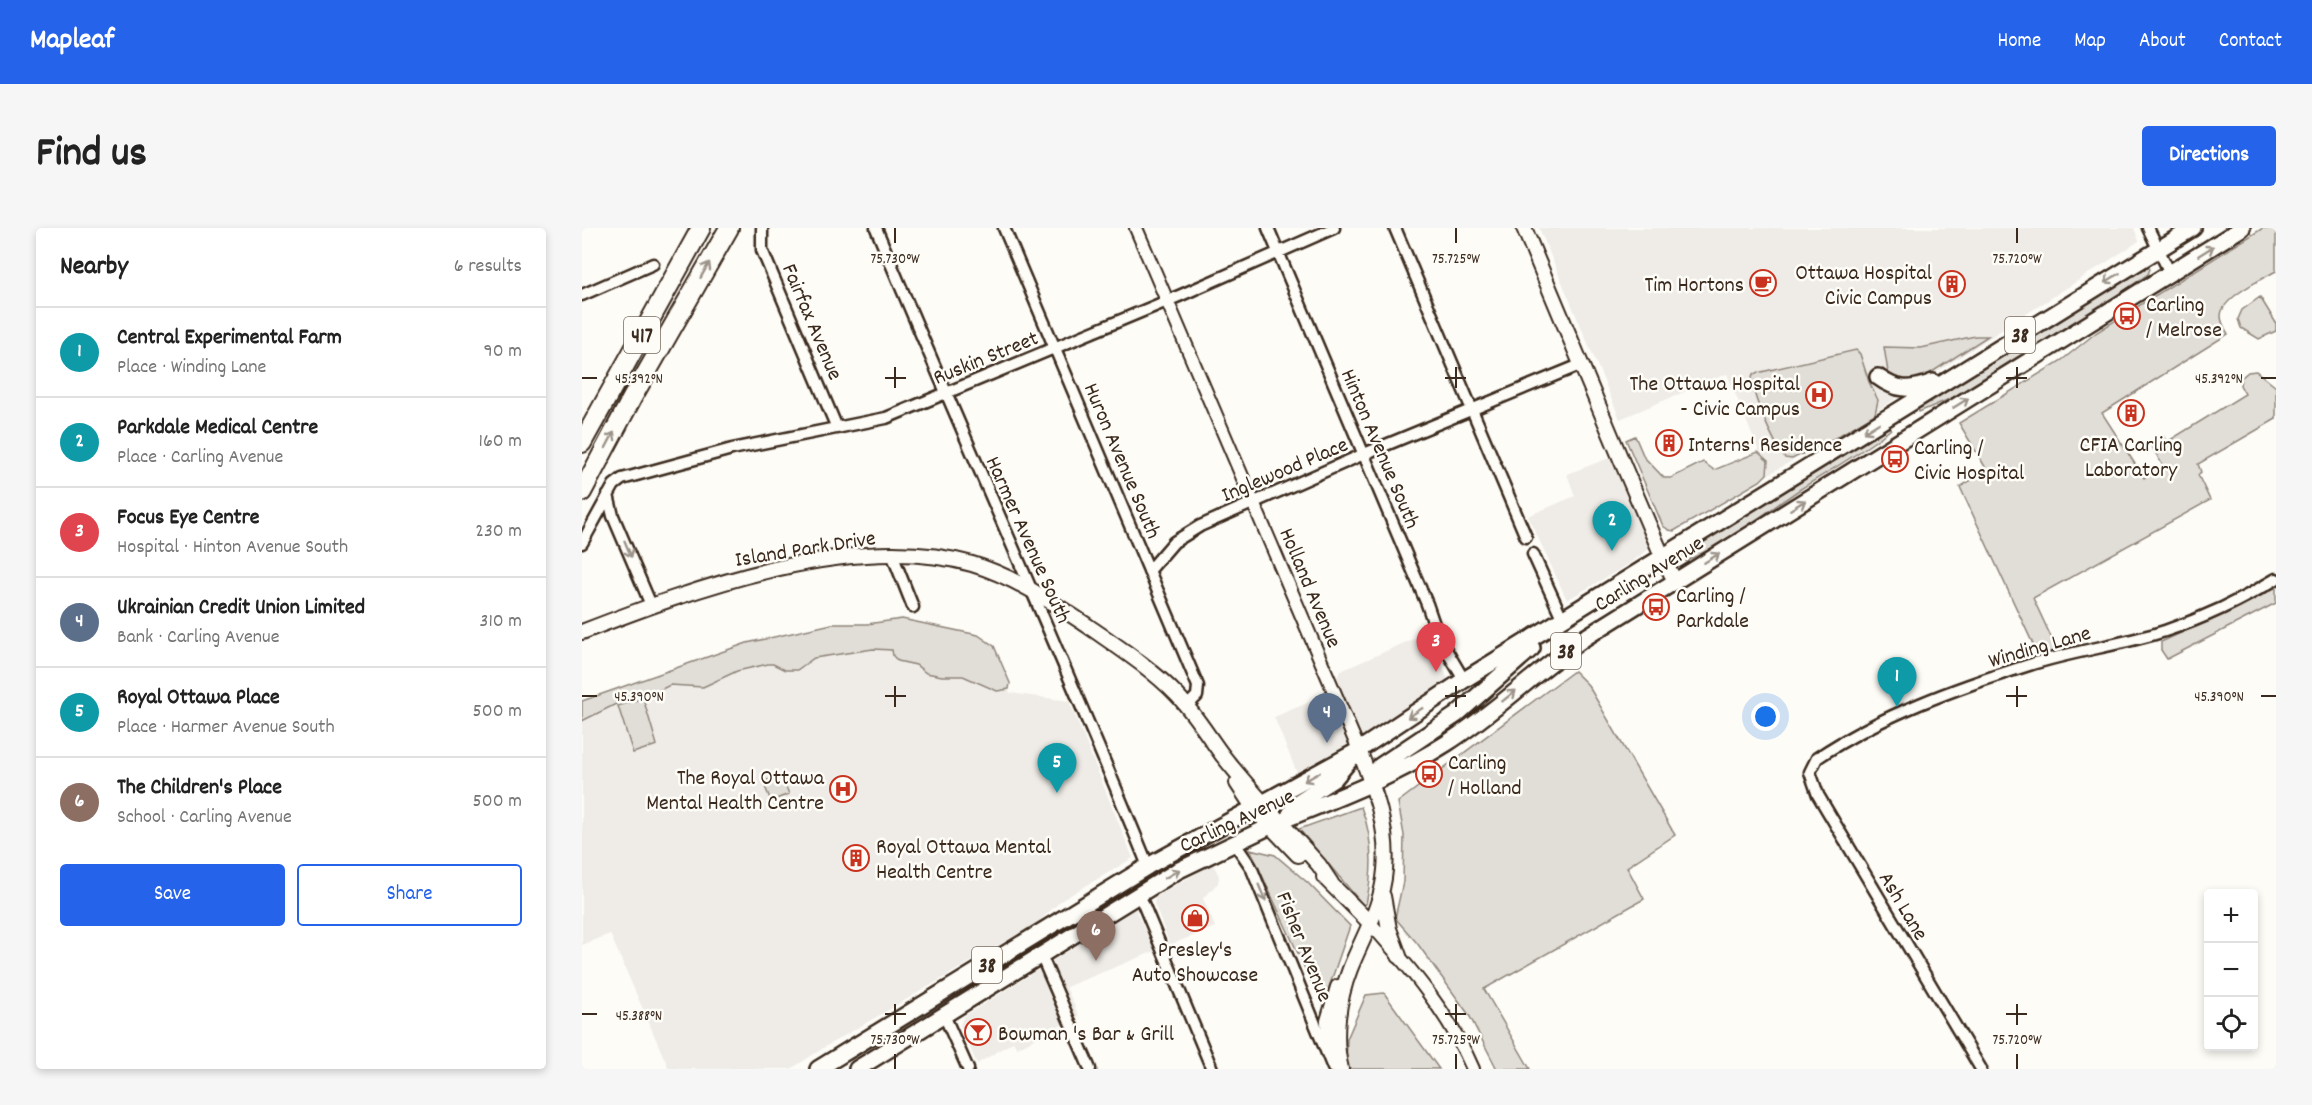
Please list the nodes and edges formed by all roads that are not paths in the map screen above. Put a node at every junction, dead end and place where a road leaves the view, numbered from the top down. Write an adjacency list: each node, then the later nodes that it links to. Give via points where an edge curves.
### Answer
1 (701, 228): 27 (highway, 417)
2 (729, 228): 29 (highway, 417, one-way to 2)
3 (762, 228): 26 (street, Fairfax Avenue, via 762,250)
4 (876, 228): 24 (street, Harmer Avenue South)
5 (1004, 228): 20 (street, Huron Avenue South)
6 (1136, 228): 19 (street, Holland Avenue)
7 (1268, 228): 15 (street, Hinton Avenue South)
8 (1334, 228): 15 (street, Ruskin Street)
9 (1395, 228): 25 (street)
10 (1524, 228): 22 (main road)
11 (2148, 228): 14 (street)
12 (2193, 228): 14 (main road, Carling Avenue / 38)
13 (2242, 228): 17 (main road, Carling Avenue / 38, one-way to 13)
14 (2157, 250): 17 (street); 21 (main road, Carling Avenue / 38, one-way to 21)
15 (1278, 252): 19 (street, Ruskin Street); 28 (street, Hinton Avenue South)
16 (653, 264): 18 (street)
17 (2170, 273): 39 (main road, Carling Avenue / 38, one-way to 17)
18 (582, 295)
19 (1167, 301): 20 (street, Ruskin Street); 31 (street, Holland Avenue)
20 (1056, 348): 24 (street, Ruskin Street); 37 (street, Huron Avenue South)
21 (1974, 364): 23 (main road, via 1914,389 1896,388); 36 (main road, Carling Avenue / 38, one-way to 36)
22 (1580, 365): 25 (street, Inglewood Place); 36 (main road)
23 (1878, 377)
24 (945, 393): 26 (street, Ruskin Street, via 886,418); 40 (street, Harmer Avenue South)
25 (1472, 410): 28 (street, Inglewood Place); 32 (street)
26 (837, 428): 30 (street, Ruskin Street, via 732,449 622,479)
27 (582, 443)
28 (1364, 454): 31 (street, Inglewood Place); 45 (street, Hinton Avenue South, via 1436,632)
29 (582, 492)
30 (608, 495): 33 (street, Ruskin Street); 41 (street, one-way to 41)
31 (1253, 503): 37 (street, Inglewood Place, via 1174,542); 47 (street, Holland Avenue)
32 (1526, 537)
33 (582, 543)
34 (892, 554): 40 (main road, Island Park Drive, via 973,564); 41 (main road, Island Park Drive, via 841,558 772,571); 42 (street)
35 (1533, 554): 43 (street)
36 (1663, 558): 39 (main road); 43 (main road, Carling Avenue / 38)
37 (1149, 571): 46 (street, Huron Avenue South, via 1199,689)
38 (2276, 579): 48 (street, Winding Lane, via 2207,615 2165,631 2030,664 1935,698 1857,733)
39 (1675, 581): 49 (main road, Carling Avenue / 38, one-way to 39, via 1448,743 1557,657)
40 (1033, 593): 46 (main road, Island Park Drive, via 1110,641); 53 (street, Harmer Avenue South)
41 (651, 605): 44 (main road, Island Park Drive)
42 (913, 608)
43 (1563, 620): 45 (main road, Carling Avenue / 38); 49 (main road, via 1456,715 1380,766)
44 (582, 632)
45 (1464, 680): 47 (main road, Carling Avenue / 38, one-way to 47)
46 (1187, 706): 50 (main road, Island Park Drive, via 1224,757 1231,775)
47 (1359, 750): 49 (main road, Holland Avenue); 50 (main road, Carling Avenue / 38, one-way to 50); 51 (main road, via 1341,774 1296,803)
48 (1817, 758): 69 (street, Ash Lane, via 1810,772 1818,795)
49 (1372, 784): 51 (main road, Carling Avenue / 38); 54 (main road, Holland Avenue, via 1385,837)
50 (1259, 806): 51 (main road, Island Park Drive); 53 (main road, Carling Avenue / 38)
51 (1280, 821): 52 (main road, Carling Avenue / 38); 56 (main road, Island Park Drive, via 1295,852)
52 (1234, 842): 55 (main road, Carling Avenue / 38, one-way to 52); 67 (street, Fisher Avenue, one-way to 67, via 1251,867)
53 (1148, 866): 57 (main road, Carling Avenue / 38)
54 (1382, 891): 56 (main road, Holland Avenue); 60 (main road)
55 (1139, 894): 58 (main road, Carling Avenue / 38); 66 (street)
56 (1371, 924): 60 (street); 67 (main road, Holland Avenue, via 1349,971 1337,1028)
57 (1048, 927): 58 (main road); 62 (main road, Carling Avenue / 38)
58 (1058, 944): 59 (main road, Carling Avenue / 38)
59 (1041, 955): 61 (main road, Carling Avenue / 38); 65 (street)
60 (1399, 956): 68 (street, via 1448,1018)
61 (944, 1015): 63 (main road, Carling Avenue / 38); 64 (street)
62 (818, 1069)
63 (857, 1069)
64 (968, 1069)
65 (1090, 1069)
66 (1212, 1069)
67 (1336, 1069)
68 (1473, 1069)
69 (1981, 1069)

